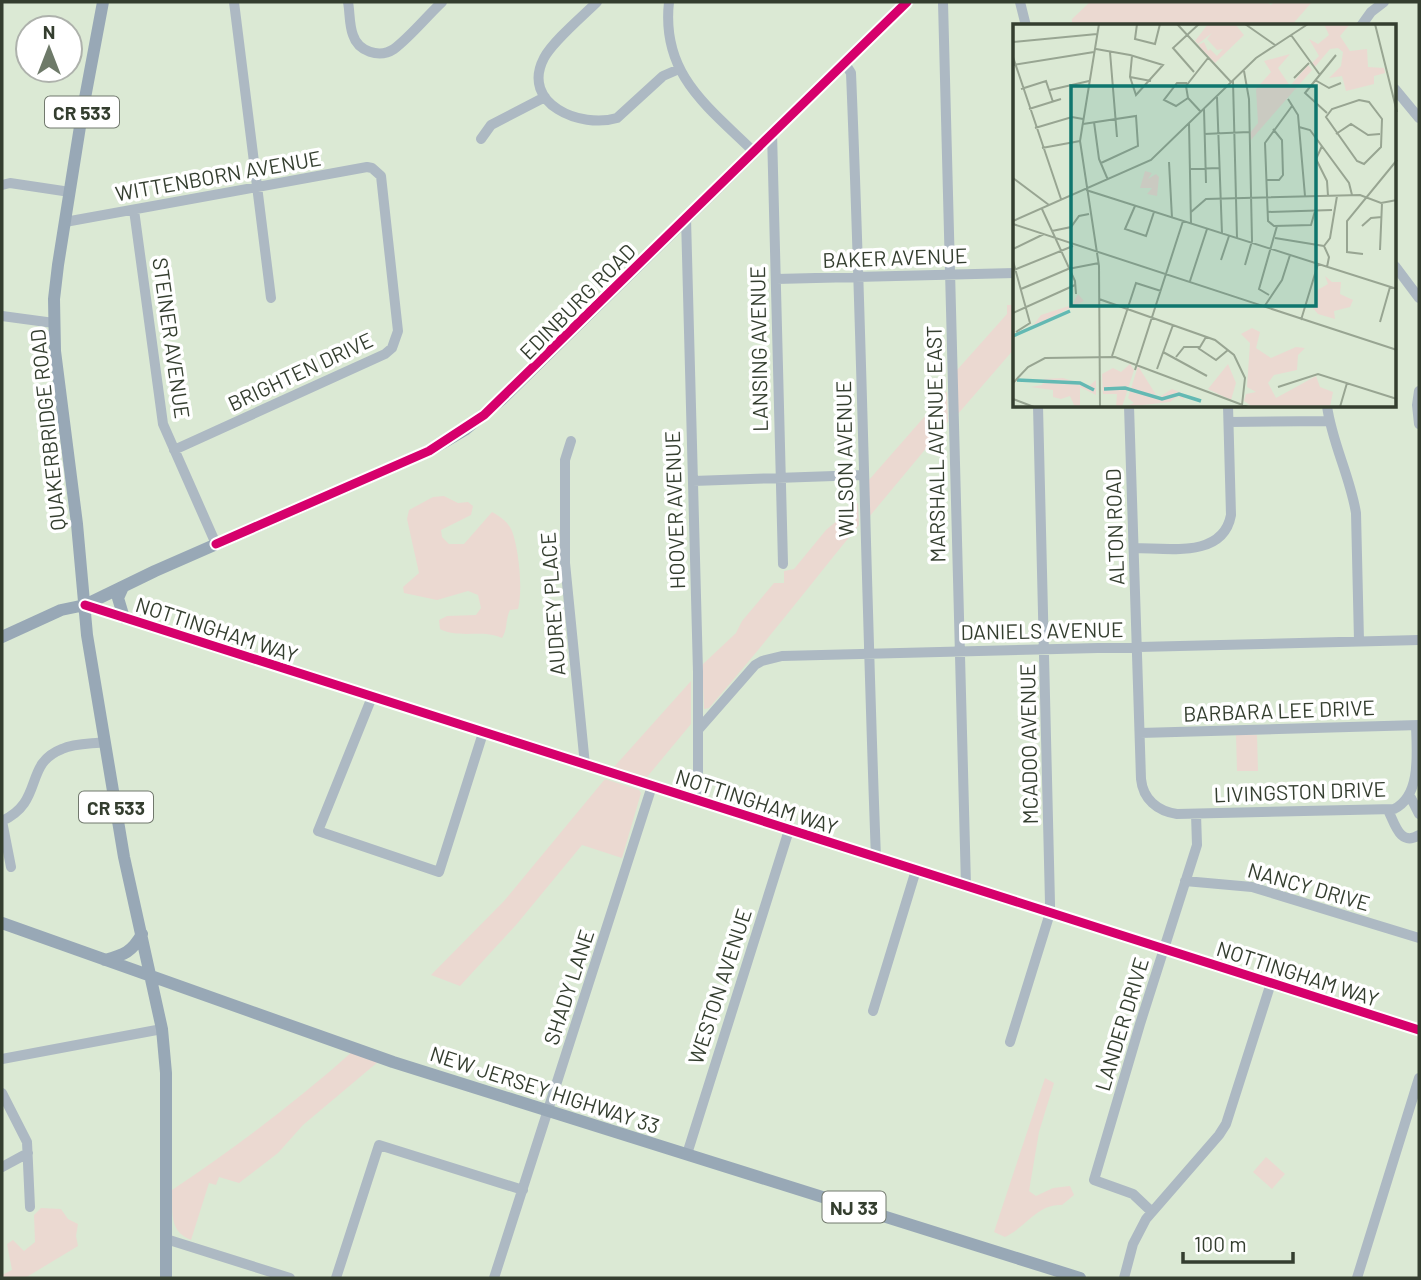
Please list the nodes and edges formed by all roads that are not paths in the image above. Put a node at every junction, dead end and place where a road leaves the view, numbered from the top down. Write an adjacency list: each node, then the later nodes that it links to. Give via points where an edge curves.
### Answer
1 (103, 2): 24 (main road, QUAKERBRIDGE ROAD / CR 533)
2 (234, 2): 23 (street)
3 (348, 2): 4 (street, via 356,41 367,51 381,53 394,49)
4 (442, 2)
5 (597, 2): 16 (street, via 544,58 540,75)
6 (669, 2): 14 (street, via 669,43)
7 (906, 2): 13 (main road, EDINBURG ROAD)
8 (943, 2): 30 (street, MARSHALL AVENUE EAST)
9 (1020, 2): 11 (street)
10 (1384, 2): 12 (street)
11 (1026, 24)
12 (1362, 24)
13 (844, 62): 18 (main road, EDINBURG ROAD); 31 (street, WILSON AVENUE, via 851,73)
14 (678, 69): 16 (street, via 663,76 625,114 609,120 565,114); 20 (street, via 695,94)
15 (1396, 90): 17 (street)
16 (545, 97): 19 (street, via 491,125)
17 (1419, 118)
18 (772, 132): 20 (main road, EDINBURG ROAD); 32 (street, LANSING AVENUE)
19 (481, 139)
20 (753, 151): 26 (main road, EDINBURG ROAD)
21 (377, 171): 23 (street, WITTENBORN AVENUE, via 366,167); 46 (street, BRIGHTEN DRIVE, via 382,181 398,331 392,348)
22 (2, 185): 24 (street)
23 (256, 189): 25 (street, WITTENBORN AVENUE); 33 (street)
24 (70, 192): 27 (main road, QUAKERBRIDGE ROAD / CR 533)
25 (135, 210): 27 (street, WITTENBORN AVENUE); 46 (street, STEINER AVENUE, via 163,424)
26 (686, 218): 49 (street, HOOVER AVENUE); 50 (main road, EDINBURG ROAD, via 466,429 429,451)
27 (65, 222): 36 (main road, QUAKERBRIDGE ROAD / CR 533)
28 (1396, 267): 34 (street)
29 (1013, 273): 30 (street, BAKER AVENUE)
30 (951, 274): 31 (street, BAKER AVENUE); 61 (street, MARSHALL AVENUE EAST)
31 (860, 277): 32 (street, BAKER AVENUE); 47 (street, WILSON AVENUE)
32 (776, 279): 48 (street, LANSING AVENUE)
33 (271, 298)
34 (1419, 298)
35 (2, 316): 36 (street)
36 (54, 323): 54 (main road, QUAKERBRIDGE ROAD / CR 533)
37 (1419, 391): 44 (street)
38 (1038, 408): 60 (street, MCADOO AVENUE)
39 (1129, 408): 51 (street, ALTON ROAD)
40 (1228, 408): 43 (street)
41 (1327, 408): 42 (street)
42 (1329, 421): 43 (street); 58 (street, via 1356,513)
43 (1229, 422): 51 (street, via 1231,515 1226,531 1206,546)
44 (1419, 424)
45 (571, 440): 69 (street, AUDREY PLACE, via 565,460 565,564)
46 (174, 450): 50 (street, STEINER AVENUE)
47 (863, 475): 48 (street); 62 (street, WILSON AVENUE)
48 (780, 478): 49 (street); 52 (street, LANSING AVENUE)
49 (693, 481): 65 (street, HOOVER AVENUE)
50 (216, 544): 53 (main road, EDINBURG ROAD)
51 (1134, 548): 59 (street, ALTON ROAD)
52 (783, 564)
53 (123, 587): 54 (main road, EDINBURG ROAD); 55 (main road, via 118,598)
54 (85, 605): 55 (street, NOTTINGHAM WAY); 56 (main road, via 61,610); 68 (main road, CR 533)
55 (124, 618): 63 (street, NOTTINGHAM WAY)
56 (2, 637)
57 (1419, 640): 58 (street, DANIELS AVENUE)
58 (1360, 641): 59 (street, DANIELS AVENUE)
59 (1136, 648): 60 (street, DANIELS AVENUE); 67 (street, ALTON ROAD)
60 (1045, 650): 61 (street, DANIELS AVENUE); 84 (street, MCADOO AVENUE)
61 (959, 651): 62 (street, DANIELS AVENUE); 83 (street, MARSHALL AVENUE EAST)
62 (868, 654): 65 (street, DANIELS AVENUE, via 782,656 762,661); 79 (street, WILSON AVENUE)
63 (372, 697): 66 (street, NOTTINGHAM WAY); 66 (street, via 318,831 439,872)
64 (1418, 725): 67 (street, BARBARA LEE DRIVE); 71 (street, LIVINGSTON DRIVE, via 1418,776)
65 (698, 730): 72 (street, HOOVER AVENUE)
66 (483, 733): 69 (street, NOTTINGHAM WAY)
67 (1140, 733): 74 (street, LIVINGSTON DRIVE, via 1142,785 1148,799 1167,813)
68 (105, 742): 76 (street, via 66,747 50,755 38,769 25,804); 87 (main road, CR 533)
69 (585, 765): 70 (street, NOTTINGHAM WAY)
70 (652, 786): 72 (street, NOTTINGHAM WAY); 100 (street, SHADY LANE)
71 (1411, 798): 73 (street, LIVINGSTON DRIVE); 75 (street)
72 (698, 801): 77 (street, NOTTINGHAM WAY)
73 (1388, 810): 74 (street, LIVINGSTON DRIVE); 78 (street, via 1403,837)
74 (1196, 814): 82 (street, LANDER DRIVE, via 1197,845)
75 (1419, 814)
76 (2, 821): 80 (street)
77 (789, 830): 79 (street, NOTTINGHAM WAY); 102 (street, WESTON AVENUE)
78 (1419, 835)
79 (876, 858): 81 (street, NOTTINGHAM WAY)
80 (11, 867)
81 (916, 870): 83 (street, NOTTINGHAM WAY); 93 (street)
82 (1185, 881): 88 (street, NANCY DRIVE, via 1252,887); 89 (street, LANDER DRIVE)
83 (966, 886): 84 (street, NOTTINGHAM WAY)
84 (1050, 913): 89 (street, NOTTINGHAM WAY); 96 (street, MCADOO AVENUE)
85 (8, 925): 86 (street); 90 (main road, NEW JERSEY HIGHWAY 33 / NJ 33)
86 (2, 933)
87 (142, 934): 90 (main road, via 125,955); 91 (main road, CR 533)
88 (1419, 938)
89 (1164, 949): 92 (street, NOTTINGHAM WAY); 106 (street, LANDER DRIVE, via 1094,1180 1133,1194)
90 (104, 960): 91 (main road, NEW JERSEY HIGHWAY 33 / NJ 33)
91 (152, 977): 94 (main road, CR 533); 100 (main road, NEW JERSEY HIGHWAY 33 / NJ 33)
92 (1271, 983): 95 (street, NOTTINGHAM WAY); 106 (street, via 1226,1124)
93 (873, 1011)
94 (162, 1029): 97 (street); 107 (main road, CR 533)
95 (1419, 1030)
96 (1010, 1042)
97 (2, 1059)
98 (1419, 1078): 114 (street)
99 (2, 1093): 101 (street, via 24,1134)
100 (549, 1110): 102 (main road, NEW JERSEY HIGHWAY 33 / NJ 33); 104 (street, SHADY LANE)
101 (28, 1153): 103 (street); 105 (street)
102 (687, 1154): 112 (main road, NEW JERSEY HIGHWAY 33 / NJ 33)
103 (2, 1167)
104 (523, 1190): 110 (street, via 379,1145); 111 (street, SHADY LANE)
105 (30, 1207)
106 (1152, 1212): 113 (street, via 1133,1244)
107 (166, 1239): 108 (main road, CR 533); 109 (street)
108 (166, 1278)
109 (290, 1278)
110 (336, 1278)
111 (494, 1278)
112 (1080, 1278)
113 (1124, 1278)
114 (1357, 1278)

